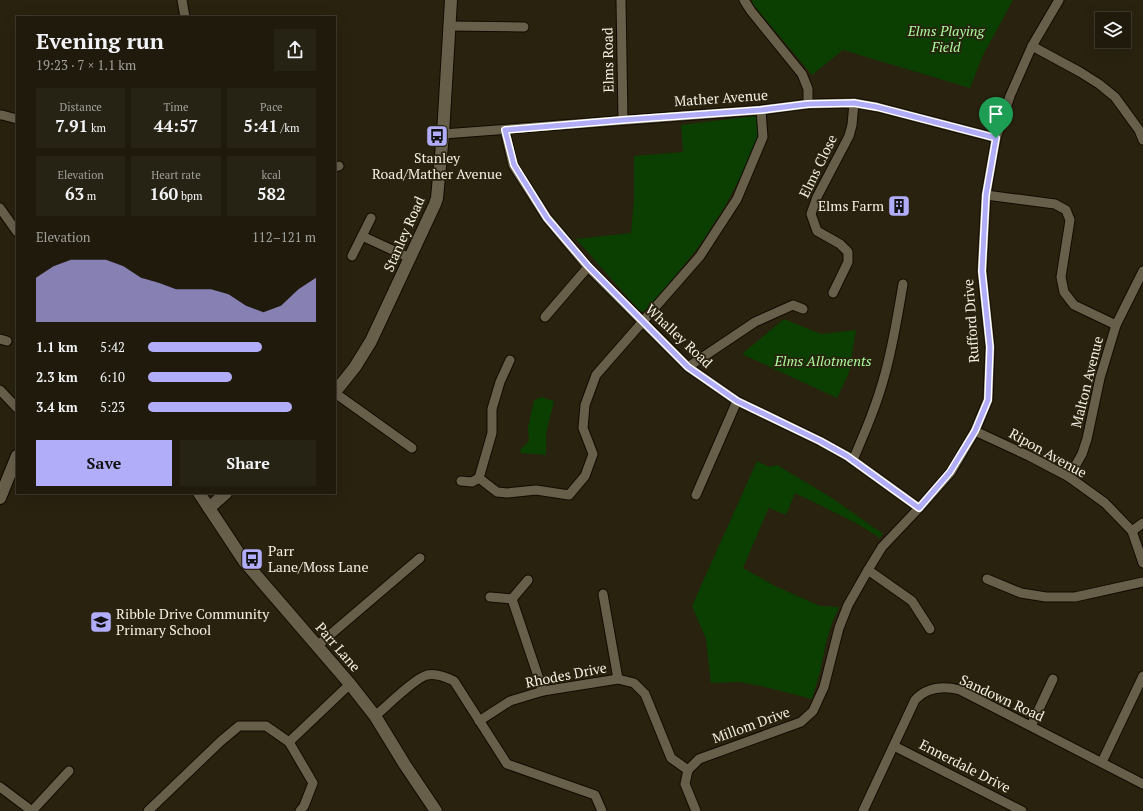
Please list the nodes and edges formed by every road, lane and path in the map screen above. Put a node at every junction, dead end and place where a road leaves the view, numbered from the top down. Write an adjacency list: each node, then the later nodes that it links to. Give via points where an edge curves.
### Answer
1 (182, 0): 6 (street)
2 (451, 0): 7 (street, Stanley Road)
3 (621, 0): 15 (street, Elms Road)
4 (744, 0): 11 (street, via 802,74 808,89)
5 (1058, 0): 9 (street, Rufford Drive)
6 (185, 16)
7 (450, 26): 8 (street); 17 (street, Stanley Road)
8 (524, 27)
9 (1032, 46): 18 (street, Rufford Drive, via 1010,96); 19 (street, via 1080,72 1115,97 1140,130)
10 (854, 103): 11 (street, Mather Avenue); 18 (street, Mather Avenue); 30 (street, Elms Close, via 849,136 817,197 811,214 817,232 840,244 848,252 848,262)
11 (808, 104): 12 (street, Mather Avenue)
12 (761, 110): 15 (street, Mather Avenue); 33 (street, via 763,137 737,199 700,256)
13 (0, 115): 14 (street)
14 (16, 119)
15 (623, 120): 16 (street, Mather Avenue)
16 (505, 130): 17 (street, Mather Avenue); 27 (street, Whalley Road, via 514,165 547,218)
17 (443, 134): 26 (street, Stanley Road, via 437,198)
18 (996, 138): 20 (street, Rufford Drive)
19 (1143, 140)
20 (986, 195): 34 (street, via 1055,204 1066,210 1070,220 1061,277 1064,292 1074,305); 42 (street, Rufford Drive, via 982,271 990,347 988,400)
21 (0, 208): 23 (street)
22 (371, 218): 24 (street)
23 (16, 231)
24 (362, 236): 25 (street); 26 (street)
25 (352, 256)
26 (410, 258): 38 (street, Stanley Road, via 371,341)
27 (588, 266): 32 (street); 33 (street, Whalley Road)
28 (1143, 271): 34 (street, Malton Avenue)
29 (903, 284): 45 (street, via 885,375)
30 (833, 292)
31 (803, 309): 36 (street, via 793,305 755,322)
32 (545, 317)
33 (643, 322): 36 (street, Whalley Road); 47 (street, via 596,375 585,405 583,428 593,454 586,476 569,495 536,490 497,492)
34 (1116, 325): 46 (street, Malton Avenue, via 1100,378 1087,439)
35 (510, 360): 47 (street, via 492,409 492,433)
36 (688, 367): 40 (street, Whalley Road)
37 (0, 390): 41 (street)
38 (336, 392)
39 (336, 394): 43 (street)
40 (737, 401): 45 (street, Whalley Road); 51 (street)
41 (16, 407)
42 (975, 431): 46 (street, Ripon Avenue); 54 (street, Rufford Drive, via 950,472)
43 (412, 448)
44 (16, 460): 52 (street)
45 (853, 460): 54 (street, Whalley Road)
46 (1069, 477): 56 (street, Ripon Avenue, via 1105,503)
47 (479, 478): 48 (street, via 472,482)
48 (461, 481)
49 (200, 494): 53 (street, Parr Lane)
50 (225, 494): 53 (street)
51 (696, 495)
52 (0, 498)
53 (209, 508): 67 (street, Parr Lane, via 244,561)
54 (919, 508): 59 (street, Rufford Drive, via 882,547)
55 (1143, 523): 56 (street)
56 (1132, 531): 58 (street, Ripon Avenue)
57 (420, 558): 67 (street)
58 (1143, 563)
59 (868, 570): 66 (street, via 912,601); 73 (street, Rufford Drive, via 848,605 839,628)
60 (987, 578): 62 (street, via 1021,593 1075,598)
61 (528, 580): 65 (street)
62 (1143, 582)
63 (603, 594): 69 (street)
64 (490, 597): 65 (street)
65 (512, 599): 72 (street)
66 (930, 629)
67 (317, 646): 71 (street, Parr Lane)
68 (1143, 676): 79 (street)
69 (618, 679): 72 (street, Rhodes Drive); 80 (street, Rhodes Drive, via 634,683 645,694 671,758)
70 (1053, 679): 76 (street)
71 (350, 684): 74 (street, Parr Lane); 77 (street)
72 (543, 691): 75 (street, Rhodes Drive, via 510,701)
73 (818, 701): 80 (street, Millom Drive, via 813,711 800,722 699,759)
74 (375, 716): 75 (street, via 427,675 443,676 454,681); 87 (street, Parr Lane)
75 (479, 721): 88 (street, via 506,764 595,795)
76 (1031, 726): 78 (street, Sandown Road, via 960,690 935,689 923,693 915,700); 79 (street, Sandown Road)
77 (289, 742): 85 (street, via 266,726 239,726); 86 (street, via 313,783)
78 (894, 746): 90 (street, Sandown Road); 91 (street, Ennerdale Drive)
79 (1102, 762): 82 (street, Sandown Road)
80 (688, 770): 89 (street, via 686,784)
81 (70, 771): 84 (street)
82 (1143, 784)
83 (0, 787): 84 (street)
84 (32, 811)
85 (148, 811)
86 (300, 811)
87 (436, 811)
88 (602, 811)
89 (696, 811)
90 (863, 811)
91 (1022, 811)

